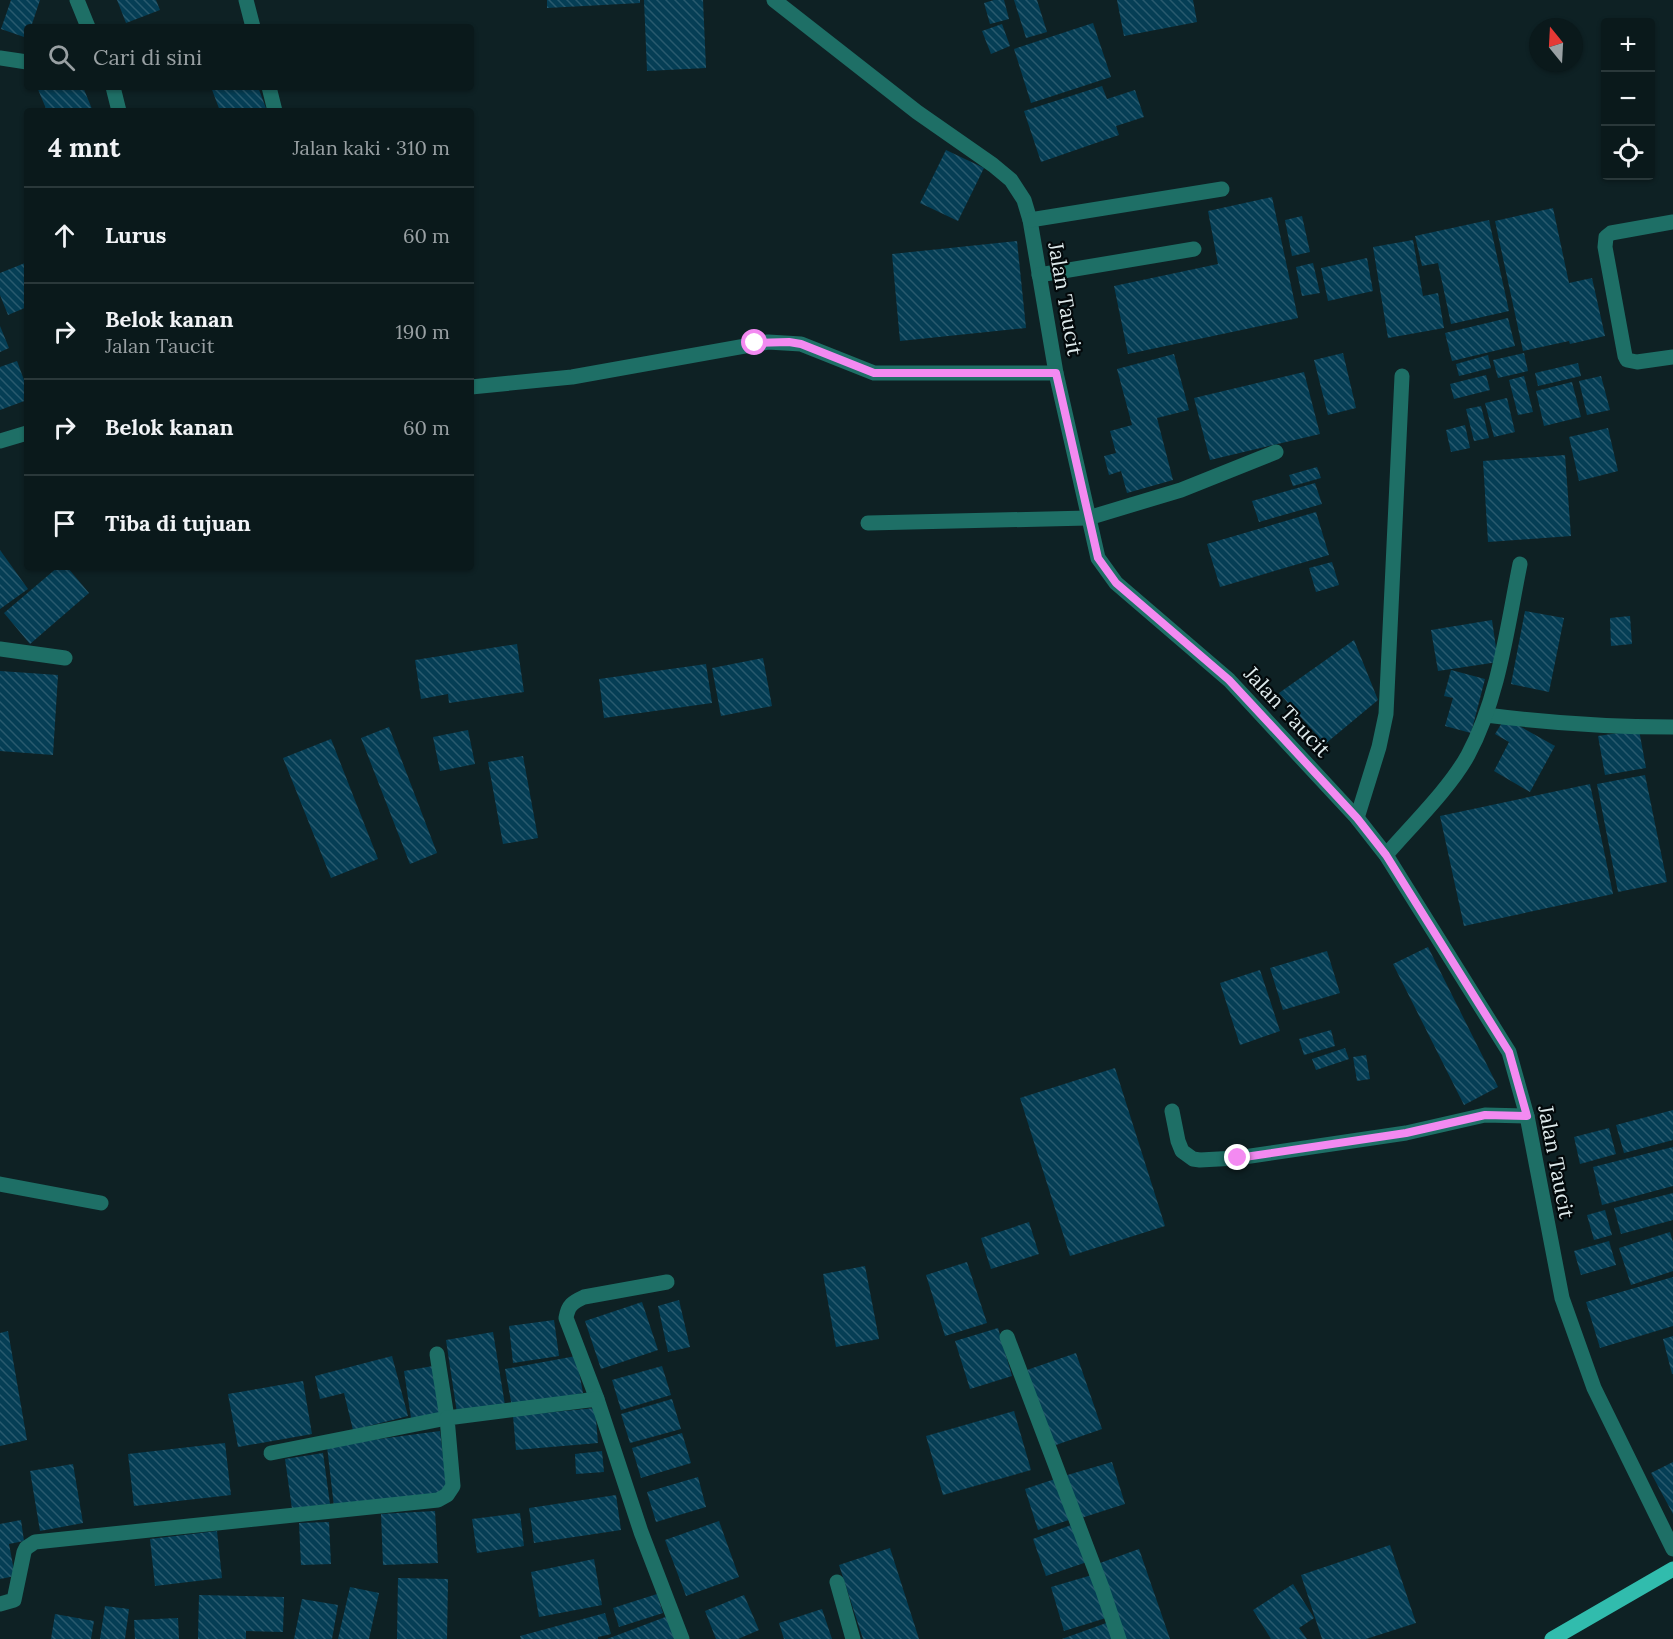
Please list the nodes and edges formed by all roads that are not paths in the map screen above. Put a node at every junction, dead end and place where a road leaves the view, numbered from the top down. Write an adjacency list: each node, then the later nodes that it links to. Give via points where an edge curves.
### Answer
1 (77, 0): 4 (street)
2 (246, 0): 5 (street)
3 (774, 0): 13 (street, Jalan Taucit, via 882,86 1011,180 1024,200)
4 (87, 24)
5 (252, 24)
6 (0, 58): 7 (street)
7 (24, 62)
8 (114, 90): 10 (street)
9 (269, 90): 11 (street)
10 (118, 108)
11 (274, 108)
12 (1222, 189): 13 (street)
13 (1030, 220): 16 (street, Jalan Taucit)
14 (1673, 222): 17 (street, via 1611,233 1606,237 1605,247 1627,360)
15 (1194, 249): 16 (street)
16 (1039, 275): 18 (street, Jalan Taucit)
17 (1673, 357)
18 (1056, 373): 20 (street, via 874,373 801,344 768,342 572,376); 24 (street, Jalan Taucit)
19 (1402, 376): 31 (street, via 1386,714)
20 (474, 387)
21 (24, 434): 22 (street)
22 (0, 441)
23 (1276, 452): 24 (street, via 1182,490)
24 (1088, 518): 25 (street); 31 (street, Jalan Taucit, via 1098,558 1116,583 1229,680)
25 (868, 523)
26 (1520, 564): 29 (street)
27 (0, 649): 28 (street)
28 (65, 658)
29 (1486, 715): 30 (street, via 1613,727); 32 (street, via 1456,772)
30 (1673, 727)
31 (1357, 818): 32 (street, Jalan Taucit)
32 (1386, 855): 34 (street, Jalan Taucit, via 1509,1052)
33 (1172, 1111): 34 (street, via 1182,1151 1200,1160 1406,1133 1485,1115)
34 (1527, 1116): 43 (street, Jalan Taucit, via 1562,1298 1594,1388)
35 (0, 1184): 36 (street)
36 (101, 1203)
37 (667, 1282): 40 (street, via 584,1297 568,1308 566,1317)
38 (1007, 1336): 49 (street)
39 (437, 1354): 41 (street)
40 (597, 1399): 41 (street); 47 (street)
41 (447, 1418): 42 (street); 46 (street, via 453,1486 438,1500 35,1542 24,1552 14,1600)
42 (271, 1453)
43 (1673, 1549)
44 (1673, 1569): 50 (main road)
45 (837, 1582): 48 (street)
46 (0, 1604)
47 (682, 1639)
48 (853, 1639)
49 (1119, 1639)
50 (1552, 1639)

